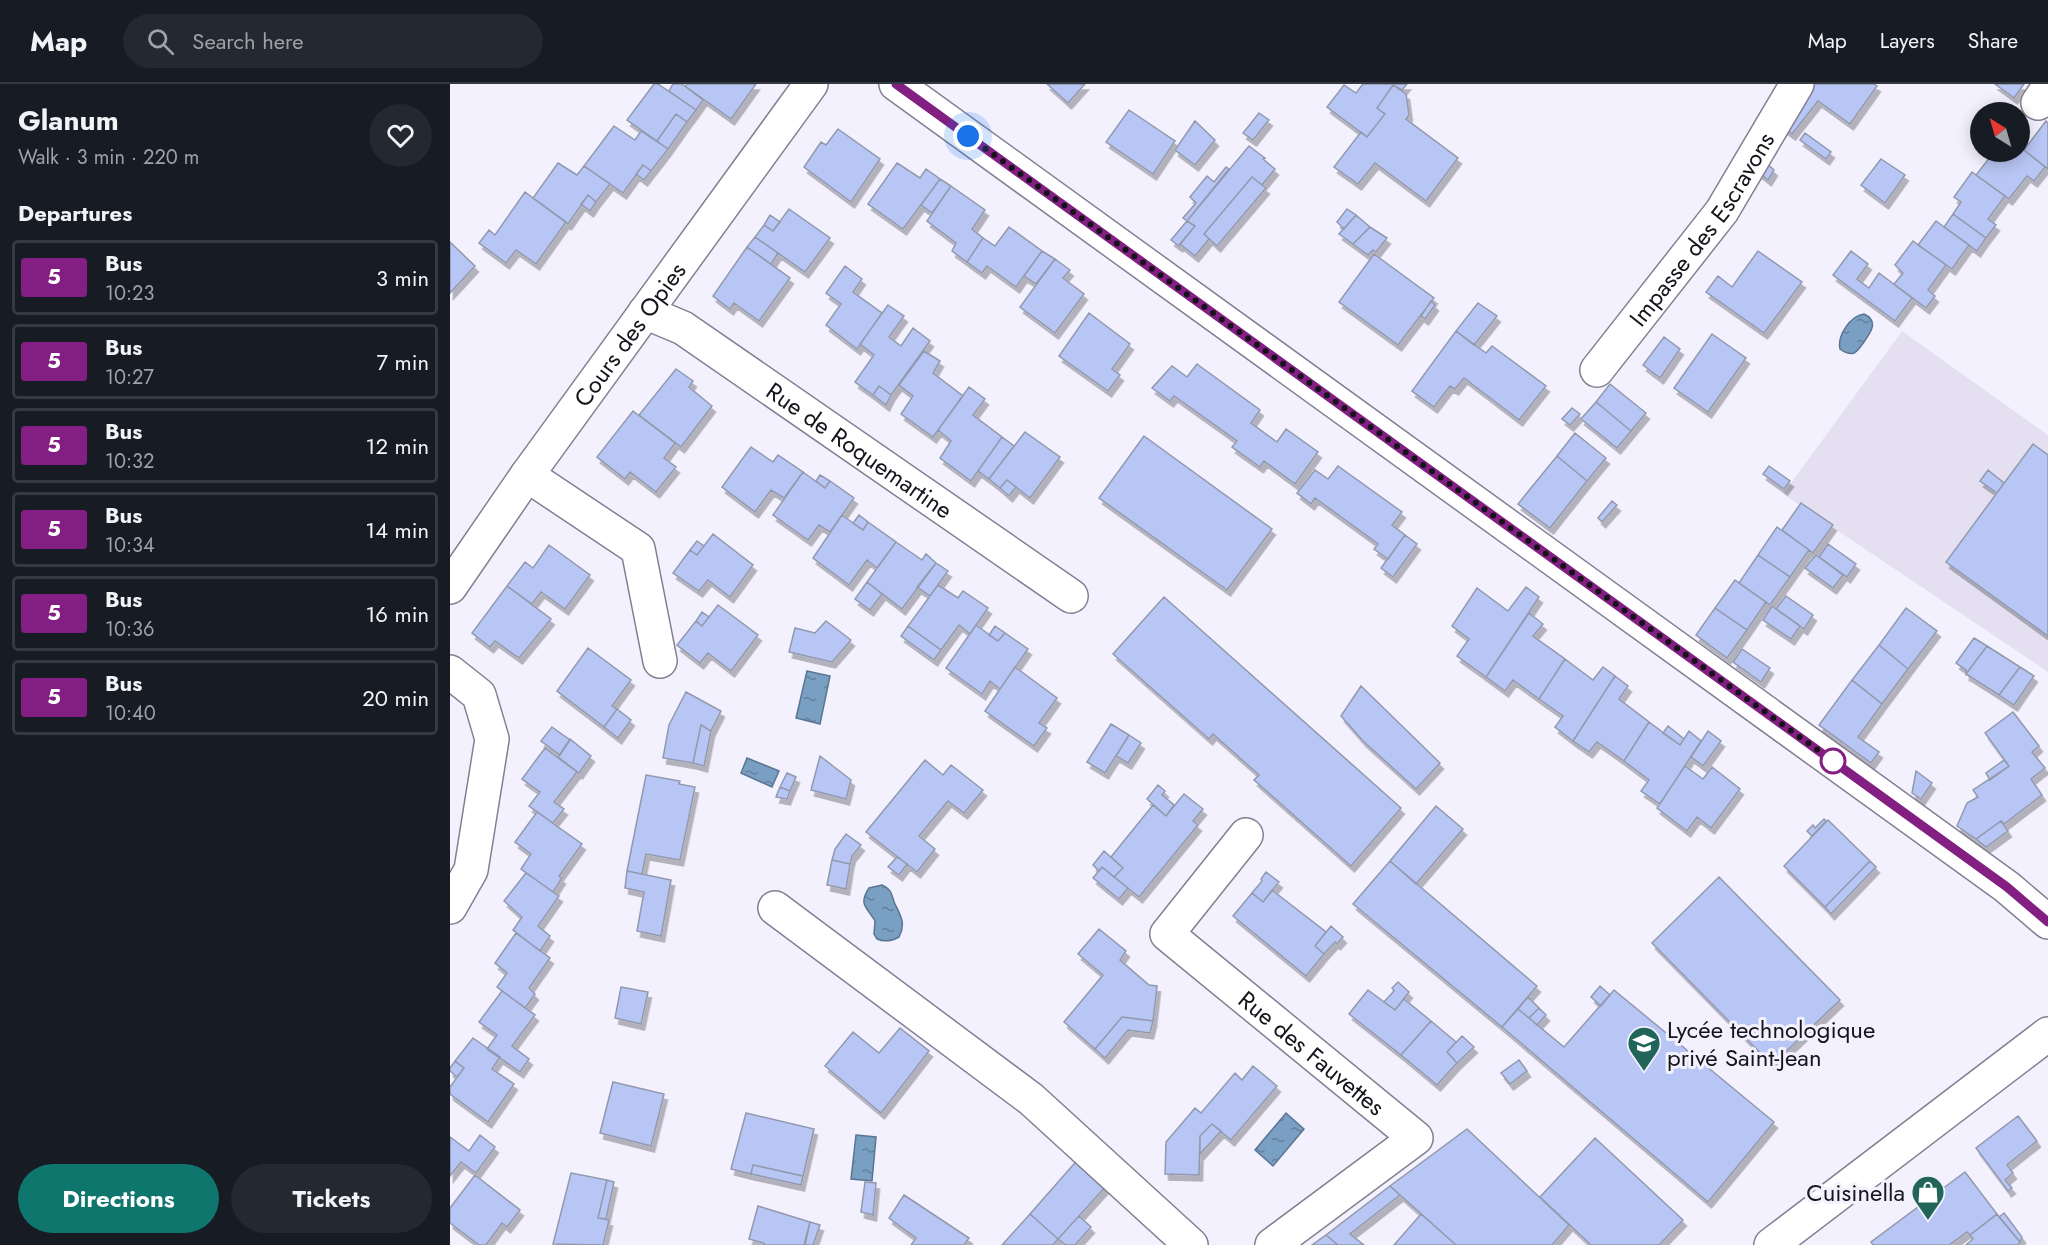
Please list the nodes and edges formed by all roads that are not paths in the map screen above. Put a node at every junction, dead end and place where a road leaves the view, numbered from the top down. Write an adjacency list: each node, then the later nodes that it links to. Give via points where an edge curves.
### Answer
1 (811, 84): 4 (street, Cours des Opies)
2 (896, 84): 14 (street, via 1980,867)
3 (1797, 84): 5 (street, Impasse des Escravons, via 1722,211)
4 (645, 312): 6 (street, Cours des Opies); 8 (street, Rue de Roquemartine, via 683,328)
5 (1597, 370)
6 (527, 475): 7 (street, Cours des Opies); 9 (street, via 638,549)
7 (450, 587)
8 (1071, 596)
9 (660, 661)
10 (450, 672): 12 (street, via 479,695 492,739 471,870)
11 (1246, 835): 17 (street, Rue des Fauvettes, via 1167,934 1416,1138)
12 (450, 907)
13 (775, 908): 16 (street, via 1030,1099)
14 (2048, 922)
15 (2048, 1034): 18 (street)
16 (1191, 1245)
17 (1272, 1245)
18 (1771, 1245)

